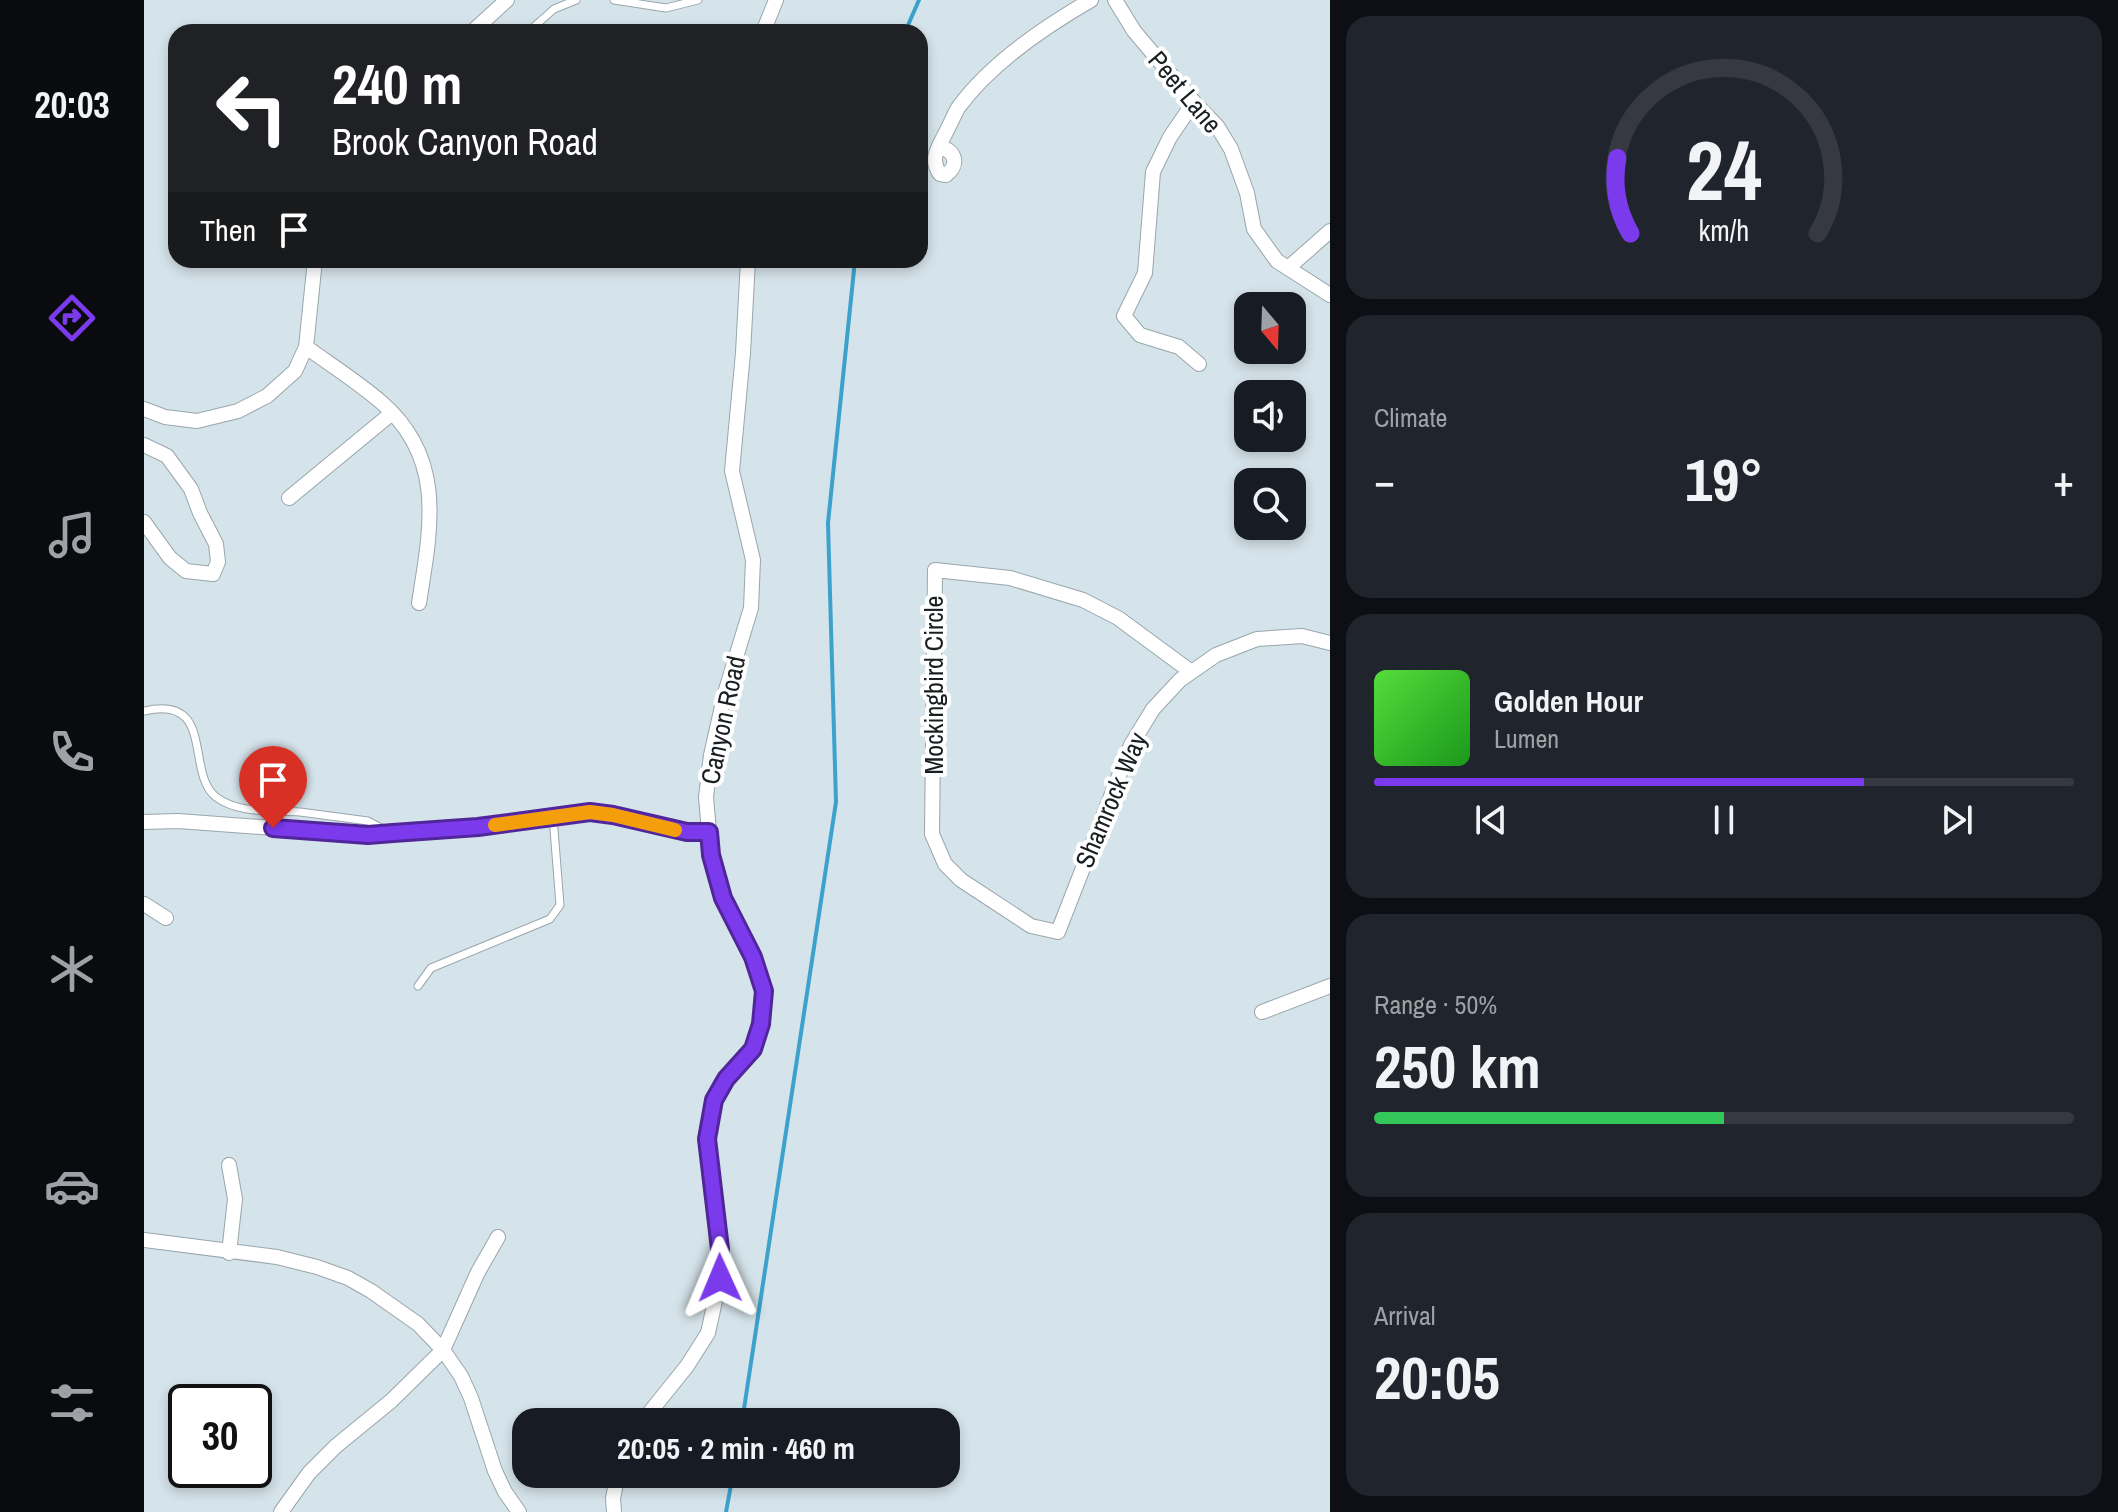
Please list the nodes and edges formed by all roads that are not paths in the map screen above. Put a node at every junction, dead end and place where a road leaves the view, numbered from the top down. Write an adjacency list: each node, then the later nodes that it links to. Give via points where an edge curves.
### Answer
1 (507, 0): 8 (street)
2 (576, 0): 9 (lane)
3 (614, 0): 4 (lane, via 666,8)
4 (698, 0)
5 (776, 0): 10 (street)
6 (1091, 0): 12 (street, via 1036,35 988,75 957,110)
7 (1115, 0): 11 (street, Peet Lane)
8 (481, 24)
9 (537, 24)
10 (766, 24)
11 (1194, 102): 16 (street, Peet Lane, via 1231,149 1254,229); 19 (street, via 1153,172 1145,273 1124,316 1140,335 1179,347)
12 (939, 147)
13 (1330, 231): 16 (street)
14 (314, 268): 18 (street)
15 (748, 268): 31 (street, Canyon Road, via 732,471 753,560 751,608 711,755)
16 (1288, 268): 17 (street, Peet Lane)
17 (1330, 295)
18 (306, 347): 20 (street, via 295,371 267,396 238,411 197,421); 21 (street)
19 (1199, 364)
20 (144, 409)
21 (392, 413): 23 (street); 25 (street, via 407,428 426,471 429,540)
22 (144, 445): 24 (street, via 167,456 191,489 216,544 213,574 186,571)
23 (289, 498)
24 (144, 522)
25 (419, 603)
26 (1330, 643): 27 (street, Shamrock Way, via 1302,636 1257,639)
27 (1190, 671): 33 (street, Shamrock Way, via 1153,709 1131,745 1058,932 1031,926); 33 (street, Mockingbird Circle, via 1118,618 1083,600 1010,578 935,570 932,834 945,864)
28 (144, 711): 32 (lane, via 170,709 183,715 213,796 234,807 368,821)
29 (553, 817): 31 (street, via 590,812); 32 (street); 36 (lane, via 560,905 550,919 431,968)
30 (144, 822): 32 (street)
31 (709, 832): 44 (street, Canyon Road, via 723,898 764,991 761,1024 753,1049 714,1100 707,1139 720,1249 720,1278 708,1333)
32 (393, 833)
33 (961, 880)
34 (144, 904): 35 (street)
35 (166, 918)
36 (418, 986)
37 (1330, 986): 38 (street)
38 (1262, 1012)
39 (229, 1165): 42 (street, via 235,1199)
40 (498, 1237): 43 (street)
41 (144, 1240): 42 (street)
42 (229, 1253): 43 (street, via 277,1257 348,1278 418,1324)
43 (443, 1350): 46 (street, via 309,1473); 47 (street, via 461,1376 495,1471)
44 (653, 1408)
45 (615, 1488): 48 (street)
46 (281, 1512)
47 (519, 1512)
48 (614, 1512)

